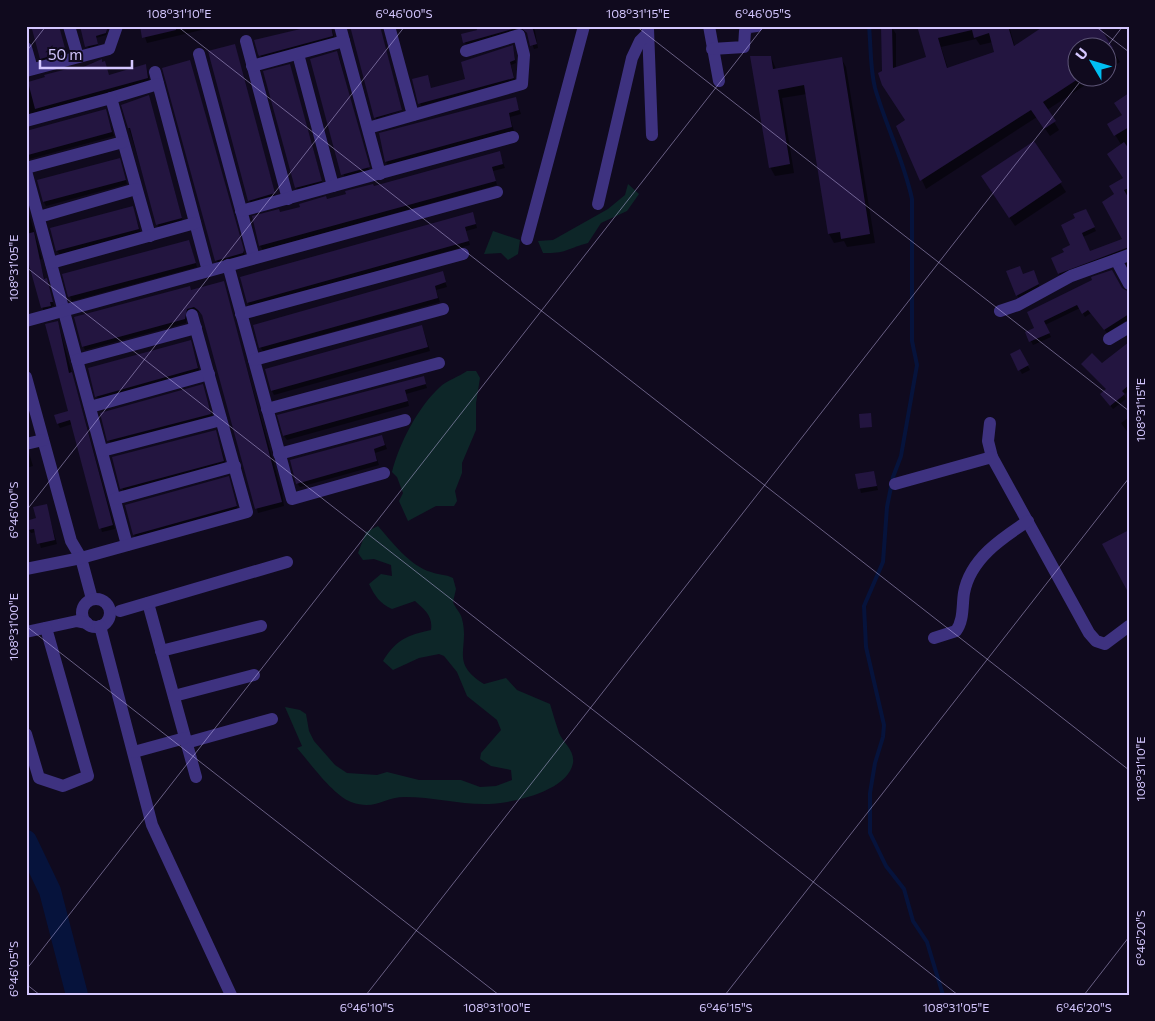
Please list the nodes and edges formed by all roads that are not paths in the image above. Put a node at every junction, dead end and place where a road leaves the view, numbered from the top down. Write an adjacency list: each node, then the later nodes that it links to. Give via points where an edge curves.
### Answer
1 (69, 26): 16 (street)
2 (117, 26): 16 (street, via 109,49)
3 (340, 26): 10 (street)
4 (389, 26): 21 (street)
5 (584, 26): 38 (street)
6 (709, 26): 12 (street)
7 (756, 26): 12 (street, via 749,27 744,33 744,47)
8 (648, 30): 24 (street); 33 (street, via 632,58)
9 (246, 41): 17 (street)
10 (344, 41): 15 (street); 23 (street)
11 (26, 48): 18 (street)
12 (712, 49): 19 (street)
13 (466, 51): 21 (street, via 519,35 524,55 522,84)
14 (199, 54): 34 (street)
15 (298, 54): 17 (street); 29 (street)
16 (78, 57): 18 (street)
17 (252, 66): 32 (street)
18 (29, 70)
19 (719, 81)
20 (111, 98): 22 (street); 26 (street); 36 (street, via 156,78)
21 (413, 115): 23 (street)
22 (26, 121)
23 (368, 128): 28 (street)
24 (652, 135)
25 (513, 137): 28 (street)
26 (123, 142): 27 (street); 30 (street)
27 (26, 170): 35 (street)
28 (380, 174): 29 (street)
29 (333, 186): 32 (street)
30 (136, 189): 35 (street); 37 (street)
31 (497, 192): 41 (street)
32 (288, 199): 34 (street)
33 (598, 204)
34 (241, 211): 41 (street)
35 (39, 217): 43 (street)
36 (195, 222): 37 (street); 45 (street)
37 (150, 236): 43 (street)
38 (528, 238)
39 (463, 254): 50 (street)
40 (1129, 255): 42 (street)
41 (254, 258): 44 (street)
42 (1116, 260): 46 (street); 49 (street, via 1072,276)
43 (51, 263): 48 (street)
44 (228, 265): 45 (street); 50 (street)
45 (208, 271): 48 (street)
46 (1129, 284)
47 (443, 309): 57 (street)
48 (64, 310): 52 (street); 56 (street)
49 (1000, 311)
50 (241, 314): 57 (street)
51 (192, 315): 54 (street)
52 (26, 320)
53 (1129, 327): 55 (street)
54 (196, 328): 56 (street); 59 (street)
55 (1109, 339)
56 (77, 360): 61 (street)
57 (254, 360): 62 (street)
58 (439, 363): 62 (street)
59 (209, 374): 61 (street); 63 (street)
60 (26, 377): 66 (street)
61 (90, 407): 68 (street)
62 (267, 409): 69 (street)
63 (222, 420): 68 (street); 71 (street)
64 (405, 420): 69 (street)
65 (990, 423): 70 (street, via 988,441)
66 (43, 440): 67 (street); 77 (street, via 71,541)
67 (26, 444)
68 (102, 452): 74 (street)
69 (279, 454): 72 (street, via 292,499)
70 (992, 457): 73 (street); 75 (street)
71 (235, 466): 74 (street); 76 (street, via 248,512)
72 (384, 473)
73 (895, 484)
74 (115, 500): 76 (street)
75 (1028, 521): 86 (street, via 1096,641 1104,644); 89 (street, via 998,541 975,567 966,586 961,623 956,631)
76 (127, 545): 77 (street)
77 (81, 558): 79 (street); 80 (street)
78 (287, 562): 81 (street)
79 (26, 569)
80 (92, 599): 83 (street, via 83,610); 84 (street, via 103,600 110,609 109,620)
81 (148, 603): 82 (street); 90 (street)
82 (120, 611)
83 (86, 623): 84 (street); 87 (street, via 76,621)
84 (100, 626): 96 (street)
85 (261, 626): 90 (street)
86 (1129, 626)
87 (46, 628): 88 (street); 94 (street, via 88,776 63,786 39,778)
88 (26, 632)
89 (934, 638)
90 (161, 652): 92 (street)
91 (254, 675): 92 (street)
92 (174, 696): 95 (street)
93 (272, 719): 95 (street)
94 (26, 734)
95 (186, 740): 96 (street); 97 (street)
96 (134, 752): 98 (street, via 152,825)
97 (196, 777)
98 (231, 995)

